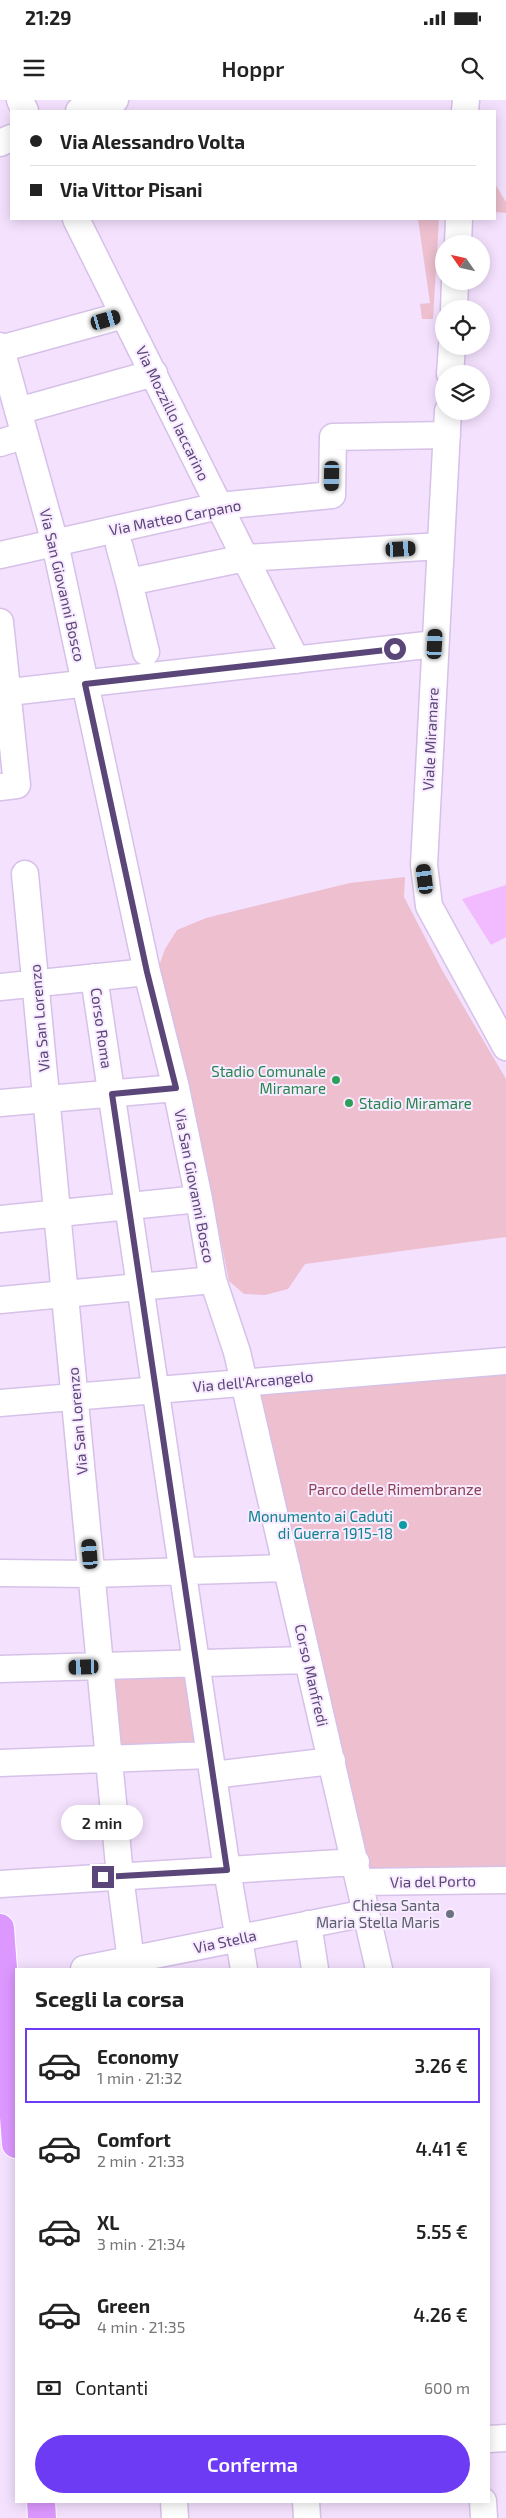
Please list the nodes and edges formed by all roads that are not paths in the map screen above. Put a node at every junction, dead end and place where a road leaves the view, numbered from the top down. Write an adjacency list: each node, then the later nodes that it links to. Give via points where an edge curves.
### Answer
1 (115, 100): 2 (street)
2 (83, 106)
3 (76, 220): 6 (street, Via Mozzillo Iaccarino)
4 (459, 220): 5 (street)
5 (458, 235)
6 (124, 315): 7 (street); 8 (street, Via Mozzillo Iaccarino)
7 (0, 348): 9 (street, Via San Giovanni Bosco)
8 (154, 374): 9 (street); 12 (street, Via Mozzillo Iaccarino)
9 (21, 423): 11 (street); 13 (street, Via San Giovanni Bosco)
10 (447, 423): 12 (street, Via Matteo Carpano, via 333,438 332,495); 15 (street, Viale Miramare)
11 (0, 443)
12 (219, 506): 13 (street, Via Matteo Carpano); 17 (street, Via Mozzillo Iaccarino)
13 (55, 543): 16 (street, Via Matteo Carpano); 23 (street, Via San Giovanni Bosco)
14 (119, 545): 18 (street)
15 (440, 546): 17 (street); 20 (street, Viale Miramare)
16 (0, 556)
17 (245, 558): 18 (street); 22 (street, Via Mozzillo Iaccarino)
18 (129, 582): 21 (street)
19 (0, 622): 24 (street)
20 (435, 644): 22 (street); 31 (street, Viale Miramare, via 424,865 429,906)
21 (146, 652)
22 (296, 660): 23 (street)
23 (85, 684): 24 (street); 27 (street, Via San Giovanni Bosco)
24 (4, 693): 25 (street)
25 (9, 786)
26 (25, 874): 29 (street, Via San Lorenzo)
27 (147, 972): 28 (street); 32 (street, Via San Giovanni Bosco)
28 (94, 978): 29 (street); 33 (street, Corso Roma)
29 (36, 983): 30 (street); 34 (street, Via San Lorenzo)
30 (0, 986)
31 (506, 1047)
32 (176, 1088): 33 (street); 36 (street, Via San Giovanni Bosco)
33 (112, 1094): 34 (street); 37 (street, Corso Roma)
34 (47, 1099): 35 (street); 38 (street, Via San Lorenzo)
35 (0, 1103)
36 (199, 1199): 37 (street); 40 (street, Via San Giovanni Bosco)
37 (128, 1206): 38 (street); 41 (street, Corso Roma)
38 (58, 1213): 39 (street); 42 (street, Via San Lorenzo)
39 (0, 1219)
40 (213, 1280): 41 (street); 45 (street, Via San Giovanni Bosco, via 227,1315)
41 (141, 1287): 42 (street); 46 (street, Corso Roma)
42 (65, 1294): 43 (street); 47 (street, Via San Lorenzo)
43 (0, 1300)
44 (506, 1361): 45 (street, Via dell'Arcangelo)
45 (243, 1382): 46 (street, Via dell'Arcangelo); 49 (street, Corso Manfredi)
46 (155, 1390): 47 (street, Via dell'Arcangelo); 50 (street, Corso Roma)
47 (75, 1397): 48 (street, Via dell'Arcangelo); 52 (street, Via San Lorenzo)
48 (0, 1403)
49 (287, 1568): 50 (street); 53 (street, Corso Manfredi)
50 (182, 1571): 52 (street); 54 (street, Corso Roma)
51 (0, 1573): 52 (street)
52 (91, 1574): 55 (street, Via San Lorenzo)
53 (308, 1660): 54 (street); 58 (street, Corso Manfredi)
54 (196, 1663): 55 (street); 60 (street, Corso Roma)
55 (100, 1666): 56 (street); 57 (street, Via San Lorenzo)
56 (0, 1669)
57 (109, 1759): 59 (street); 60 (street); 63 (street, Via San Lorenzo)
58 (332, 1761): 60 (street); 62 (street, Corso Manfredi)
59 (0, 1763)
60 (212, 1765): 61 (street, Corso Roma)
61 (227, 1870): 62 (street, Via del Porto); 63 (street, Via del Porto); 69 (street, Corso Roma)
62 (358, 1872): 64 (street, Via del Porto); 66 (street, Corso Manfredi)
63 (120, 1876): 65 (street, Via del Porto); 70 (street, Via San Lorenzo)
64 (506, 1880)
65 (0, 1884)
66 (366, 1912): 67 (street, Via Stella); 74 (street, Corso Manfredi)
67 (308, 1924): 69 (street, Via Stella); 73 (street)
68 (0, 1928): 75 (main road)
69 (238, 1938): 70 (street, Via Stella); 72 (street, Corso Roma)
70 (131, 1964): 71 (street, Via Stella)
71 (93, 1968)
72 (244, 1968)
73 (315, 1968)
74 (379, 1968)
75 (7, 1983): 76 (main road)
76 (14, 2080): 77 (main road)
77 (15, 2112)
78 (506, 2438): 79 (street)
79 (490, 2439)
80 (40, 2503): 84 (main road)
81 (174, 2503): 85 (street)
82 (306, 2503): 86 (street)
83 (483, 2503): 87 (street)
84 (42, 2518)
85 (175, 2518)
86 (307, 2518)
87 (484, 2518)

